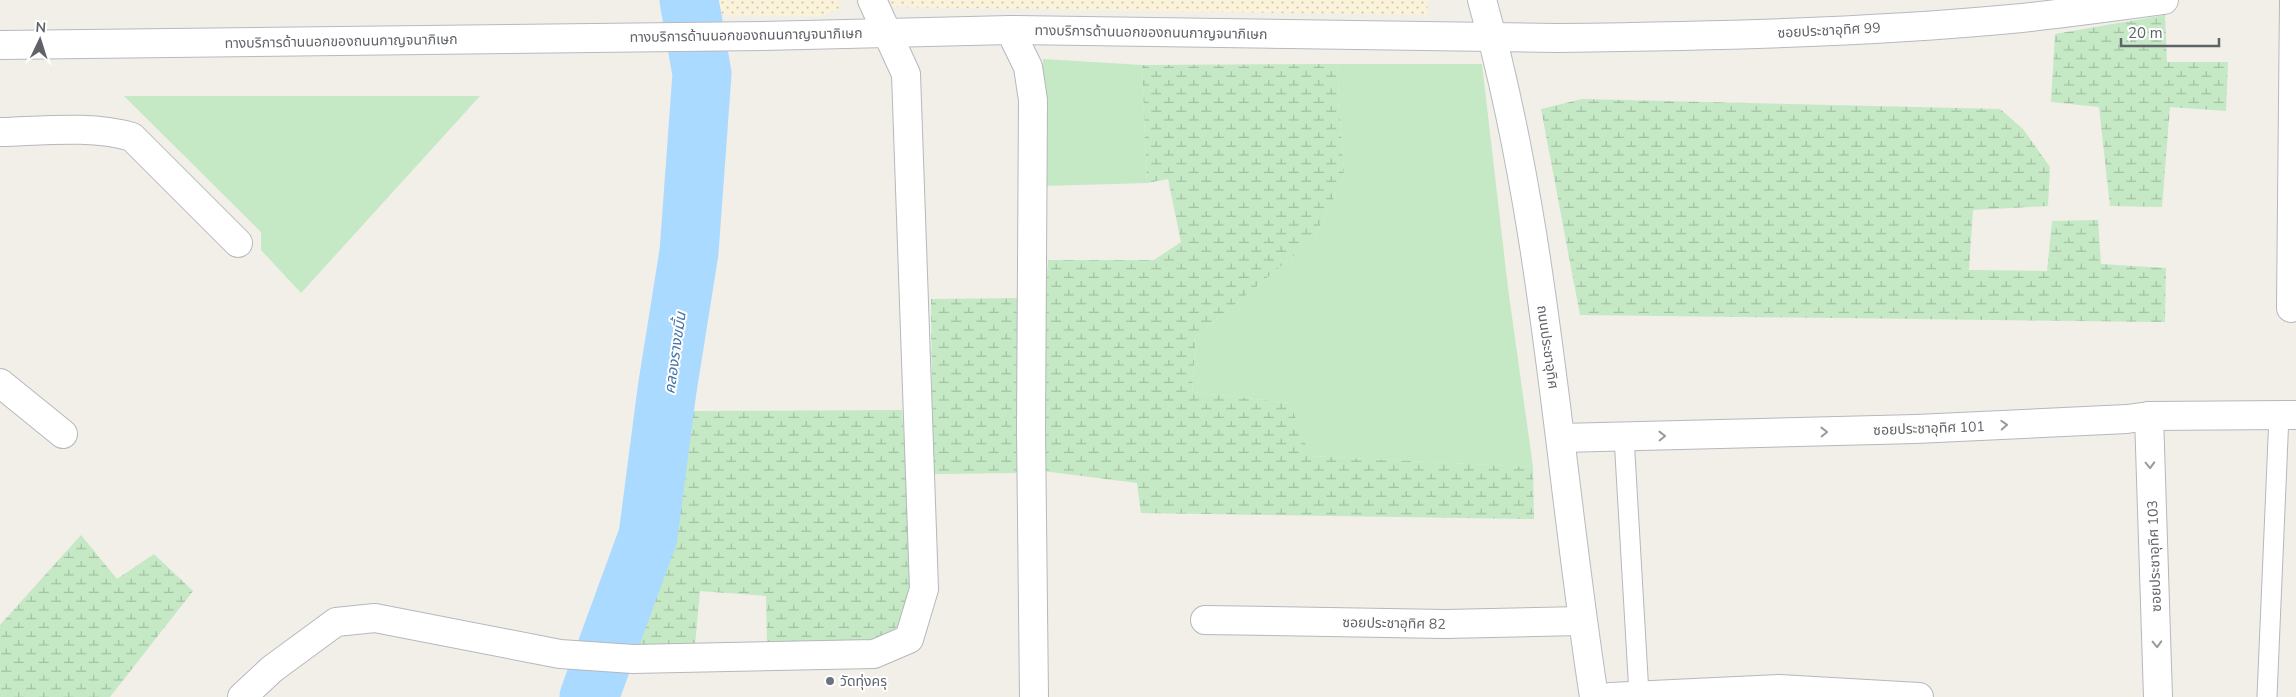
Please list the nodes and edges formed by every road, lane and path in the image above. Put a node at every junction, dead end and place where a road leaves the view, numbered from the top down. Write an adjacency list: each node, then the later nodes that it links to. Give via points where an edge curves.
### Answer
1 (872, 0): 6 (street)
2 (1482, 0): 7 (street, ถนนประชาอุทิศ)
3 (2164, 0): 7 (street, ซอยประชาอุทิศ 99, via 2011,19 1836,31 1642,37)
4 (2294, 0): 11 (street)
5 (1010, 30): 6 (street, ทางบริการด้านนอกของถนนกาญจนาภิเษก); 7 (street, ทางบริการด้านนอกของถนนกาญจนาภิเษก); 22 (street, via 1028,67 1032,100)
6 (888, 33): 8 (street, ทางบริการด้านนอกของถนนกาญจนาภิเษก); 21 (street, via 906,74 907,84 924,589 909,639 874,654 633,659 560,654 375,618 336,622 272,669)
7 (1492, 37): 17 (street, ถนนประชาอุทิศ, via 1529,217)
8 (0, 45)
9 (0, 132): 10 (street, via 92,131 132,137)
10 (238, 243)
11 (2291, 308)
12 (4, 394): 15 (street)
13 (2288, 415): 14 (street, ซอยประชาอุทิศ 101); 27 (lane)
14 (2149, 416): 16 (street, ซอยประชาอุทิศ 101, one-way to 14, via 1916,430); 26 (street, ซอยประชาอุทิศ 103, one-way to 26)
15 (63, 434)
16 (1624, 437): 17 (street, ซอยประชาอุทิศ 101); 20 (lane)
17 (1561, 438): 19 (street, ถนนประชาอุทิศ)
18 (1205, 620): 19 (street, ซอยประชาอุทิศ 82, via 1445,624)
19 (1582, 621): 23 (street, ถนนประชาอุทิศ)
20 (1639, 694): 24 (street); 25 (street, via 1779,689)
21 (242, 697)
22 (1034, 697)
23 (1594, 697)
24 (1610, 697)
25 (1919, 697)
26 (2158, 697)
27 (2267, 697)

